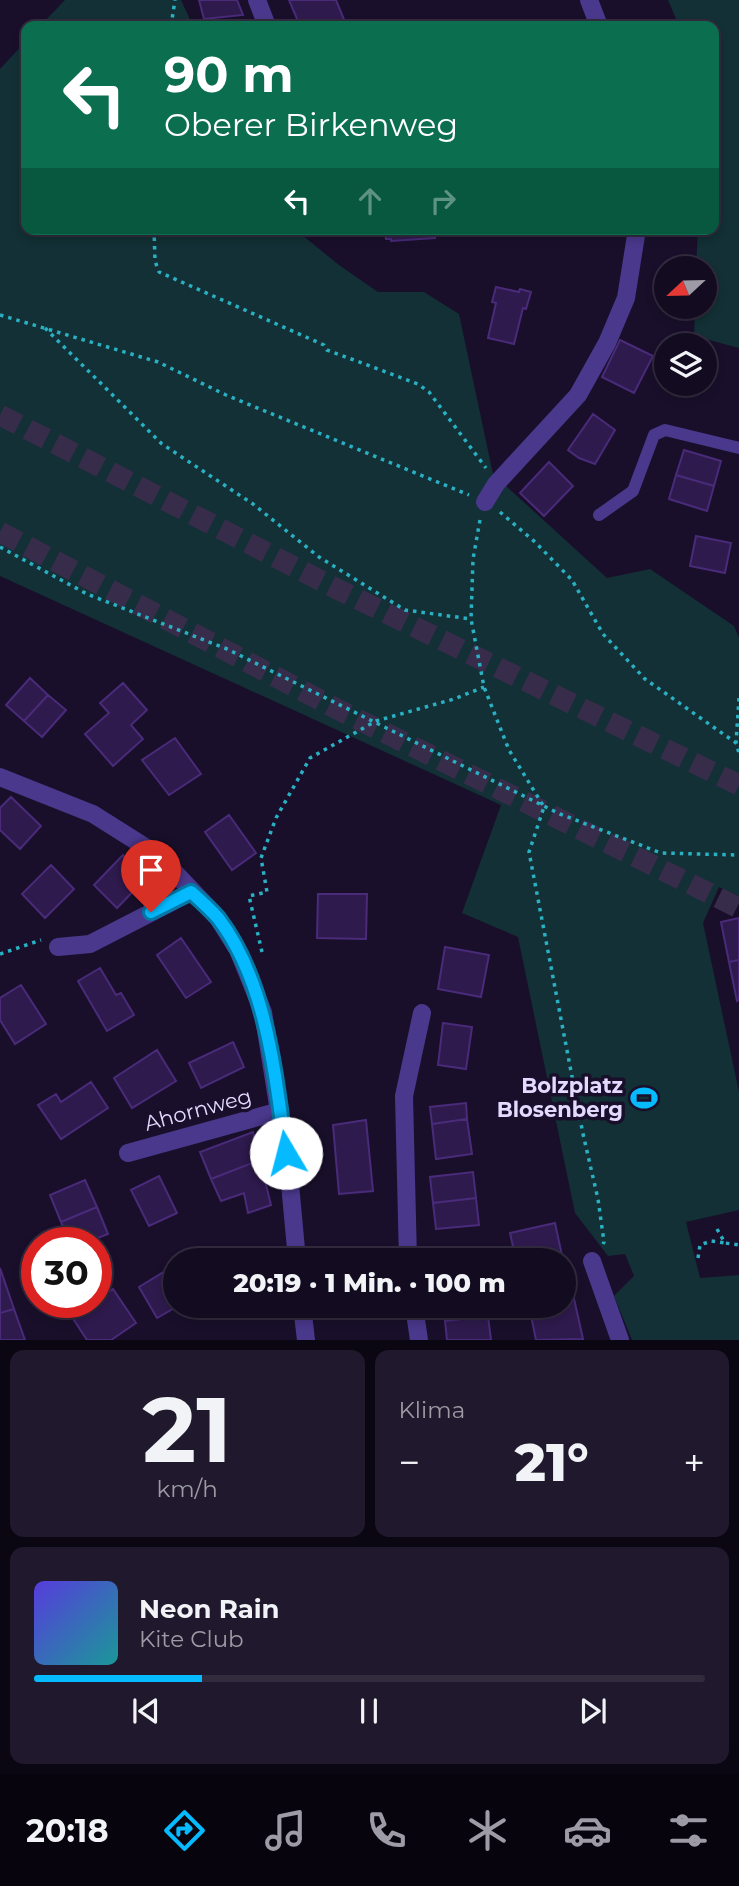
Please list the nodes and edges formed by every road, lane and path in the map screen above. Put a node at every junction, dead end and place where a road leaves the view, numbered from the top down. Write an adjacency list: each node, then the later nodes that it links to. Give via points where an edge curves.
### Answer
1 (175, 0): 4 (path)
2 (257, 0): 5 (street)
3 (589, 0): 6 (street)
4 (172, 21)
5 (265, 21)
6 (597, 21)
7 (154, 235): 12 (path, via 159,272 429,392)
8 (636, 235): 12 (street, via 626,298 578,395)
9 (0, 315): 10 (path)
10 (43, 326): 13 (path, via 158,362 226,395); 16 (path, via 162,444 253,504 318,557 405,610)
11 (739, 448): 14 (lane, via 665,430 654,435 633,491)
12 (496, 484): 13 (street)
13 (485, 502): 16 (path, via 473,559); 20 (path, via 535,542 572,580 603,634 645,679)
14 (599, 515)
15 (0, 547): 19 (path, via 87,594 228,649)
16 (471, 619): 17 (path)
17 (484, 687): 19 (path); 23 (path, via 509,750)
18 (739, 698): 20 (path)
19 (376, 721): 23 (path); 26 (path, via 310,758 276,818 261,858 267,892)
20 (738, 744): 21 (path)
21 (739, 753)
22 (0, 776): 25 (street, via 93,814 158,855)
23 (544, 807): 24 (path, via 661,853); 38 (path, via 529,852 598,1199 604,1242)
24 (739, 855)
25 (191, 892): 27 (street, via 90,944); 30 (street, via 218,918 238,950 263,1012)
26 (249, 896)
27 (58, 947): 28 (path, via 47,938)
28 (0, 954)
29 (422, 1013): 36 (street, via 404,1096)
30 (280, 1111): 31 (street, Ahornweg); 35 (street)
31 (128, 1153)
32 (717, 1229): 33 (path)
33 (725, 1243): 34 (path); 37 (path, via 699,1245)
34 (739, 1245)
35 (296, 1248)
36 (408, 1248)
37 (698, 1258)
38 (592, 1261): 43 (street)
39 (303, 1318): 41 (street)
40 (416, 1318): 42 (street)
41 (306, 1340)
42 (419, 1340)
43 (620, 1340)

